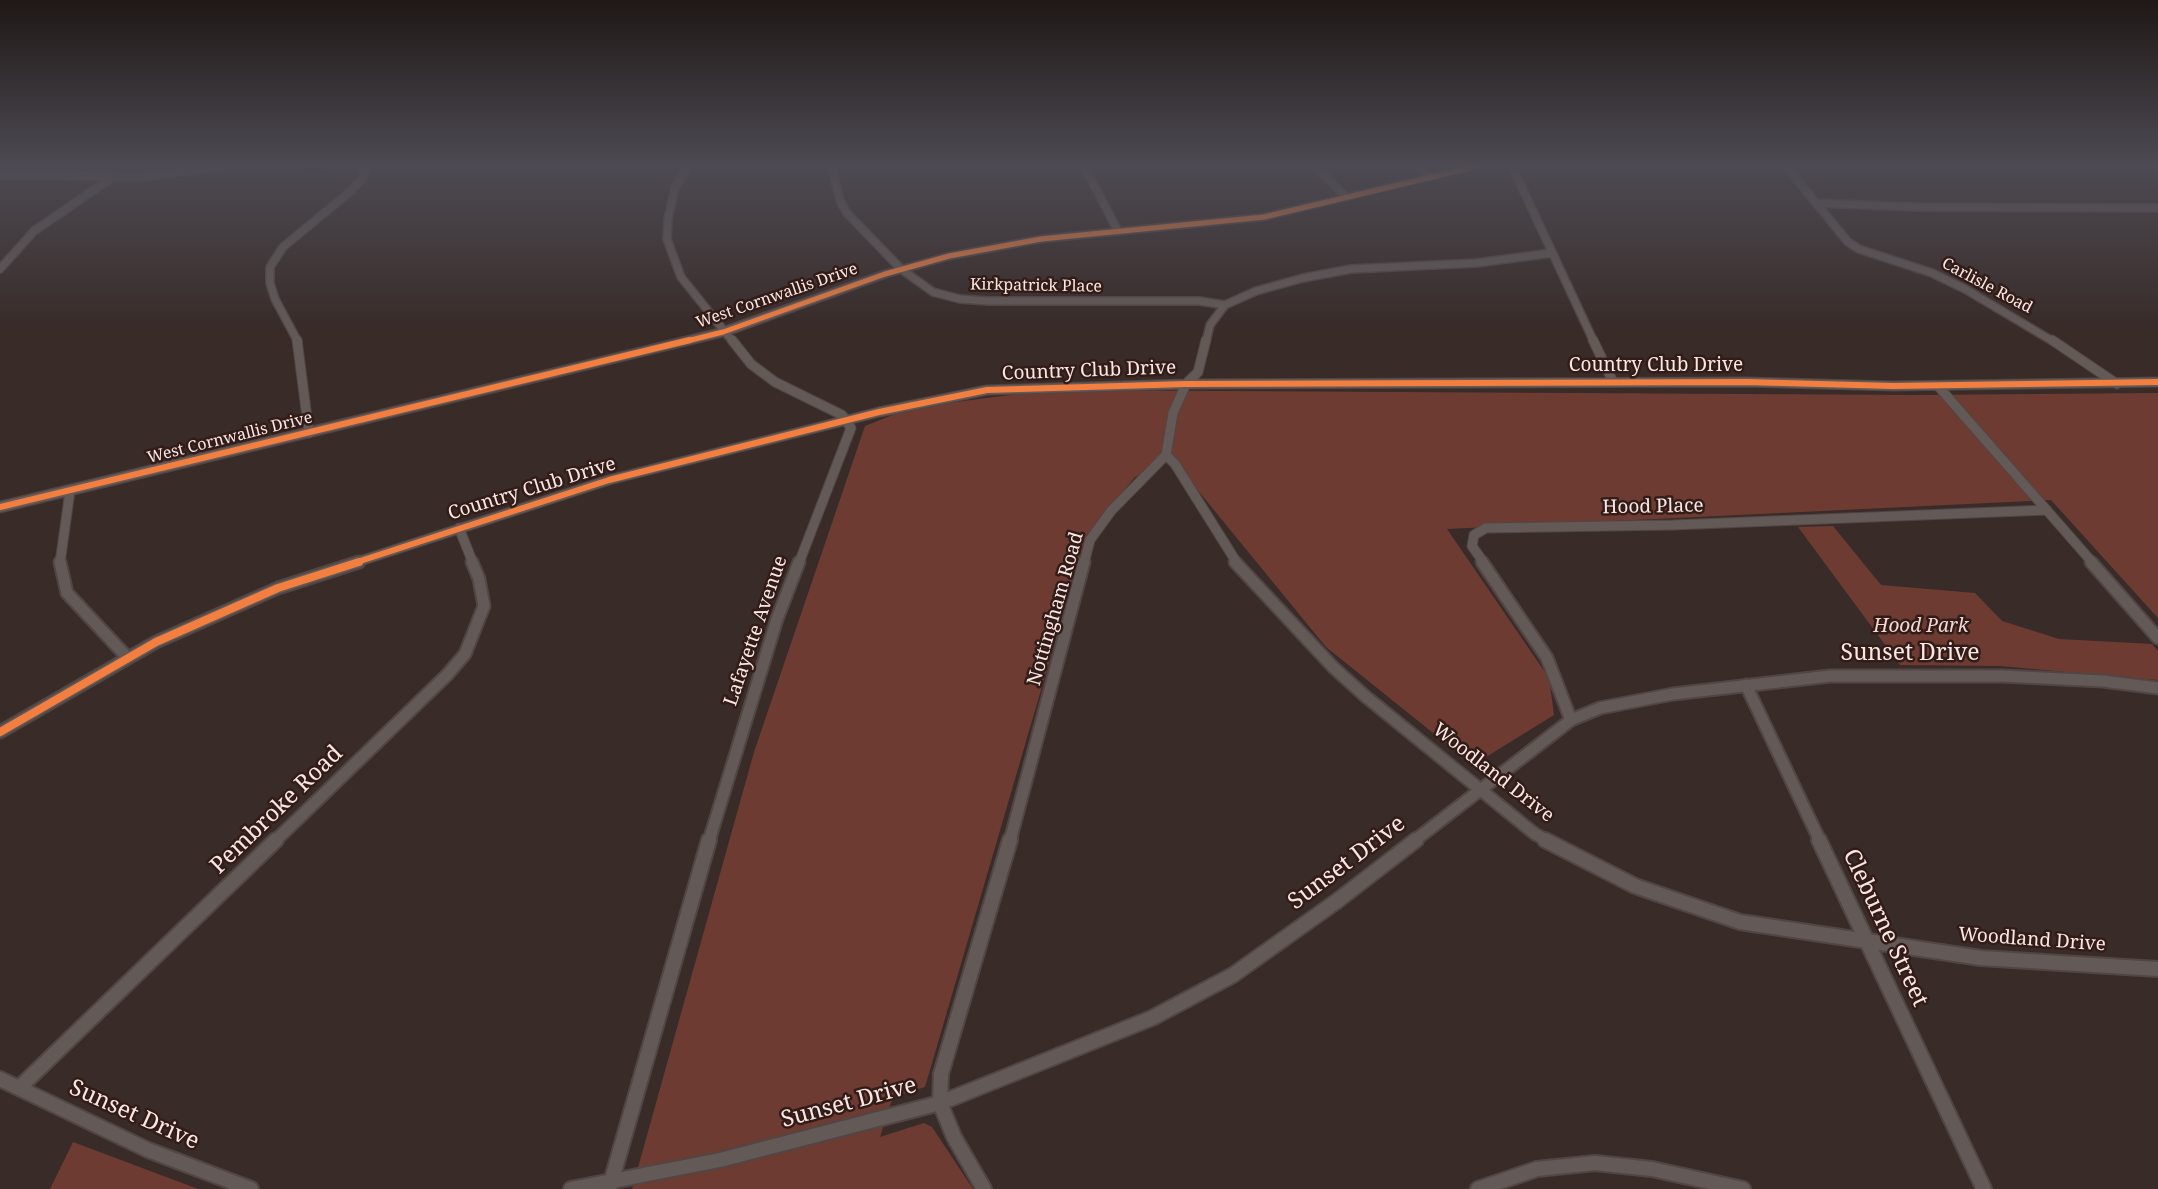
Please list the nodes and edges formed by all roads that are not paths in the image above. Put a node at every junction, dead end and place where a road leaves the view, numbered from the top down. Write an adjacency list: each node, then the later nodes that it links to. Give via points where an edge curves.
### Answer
1 (51, 219): 11 (street, via 34,231)
2 (316, 219): 21 (street, via 283,247 271,267 270,283 297,337)
3 (669, 219): 14 (street, via 667,239 681,277)
4 (853, 219): 12 (street, Kirkpatrick Place)
5 (1112, 219): 9 (street)
6 (1246, 219): 9 (street, West Cornwallis Drive)
7 (1537, 219): 10 (street)
8 (1830, 219): 18 (street, Carlisle Road, via 1859,249 1965,289)
9 (1118, 231): 12 (street, West Cornwallis Drive, via 990,247)
10 (1552, 253): 13 (street, via 1476,263 1351,270 1278,284); 15 (street)
11 (0, 269)
12 (901, 269): 13 (street, Kirkpatrick Place, via 933,292 967,300); 14 (street, West Cornwallis Drive)
13 (1225, 305): 17 (street, via 1210,325 1198,372)
14 (723, 332): 20 (street, via 751,364 775,382); 21 (street, West Cornwallis Drive)
15 (1614, 382): 17 (street, Country Club Drive); 19 (street, Country Club Drive)
16 (2158, 382): 18 (street, Country Club Drive)
17 (1186, 384): 20 (street, Country Club Drive, via 987,390); 22 (street, via 1173,413)
18 (2117, 384): 19 (street, Country Club Drive)
19 (1938, 386): 25 (street)
20 (847, 420): 26 (street, Country Club Drive, via 609,480); 39 (street, Lafayette Avenue, via 849,440 777,619)
21 (309, 433): 23 (street, West Cornwallis Drive)
22 (1166, 455): 33 (street, Woodland Drive, via 1214,533 1253,583 1365,696); 38 (street, Nottingham Road, via 1111,511 1090,540 1027,781 941,1074)
23 (70, 491): 24 (street, West Cornwallis Drive); 28 (street, via 61,577 67,593)
24 (0, 507)
25 (2048, 510): 27 (street); 31 (street, Hood Place, via 1486,528 1474,535 1472,546 1547,658)
26 (459, 528): 28 (street, Country Club Drive, via 278,588); 37 (street, Pembroke Road, via 480,579 484,606 465,654)
27 (2158, 638)
28 (127, 657): 32 (street, Country Club Drive)
29 (1746, 685): 30 (street, Sunset Drive, via 1830,676 1943,674); 31 (street, Sunset Drive, via 1637,699); 34 (street, Cleburne Street)
30 (2158, 688)
31 (1571, 720): 33 (street, Sunset Drive)
32 (0, 732)
33 (1480, 790): 34 (street, Woodland Drive, via 1535,834 1636,886 1740,922); 38 (street, Sunset Drive, via 1233,975 1152,1018)
34 (1869, 943): 35 (street, Woodland Drive, via 1982,958); 45 (street, Cleburne Street)
35 (2158, 970)
36 (0, 1079): 37 (street, Sunset Drive)
37 (20, 1087): 40 (street, Sunset Drive, via 148,1150)
38 (940, 1103): 39 (street, Sunset Drive); 42 (street, Nottingham Road)
39 (610, 1186): 41 (street, Sunset Drive)
40 (251, 1189)
41 (571, 1189)
42 (984, 1189)
43 (1478, 1189): 44 (street, via 1537,1169 1595,1163 1652,1169)
44 (1743, 1189)
45 (1984, 1189)

